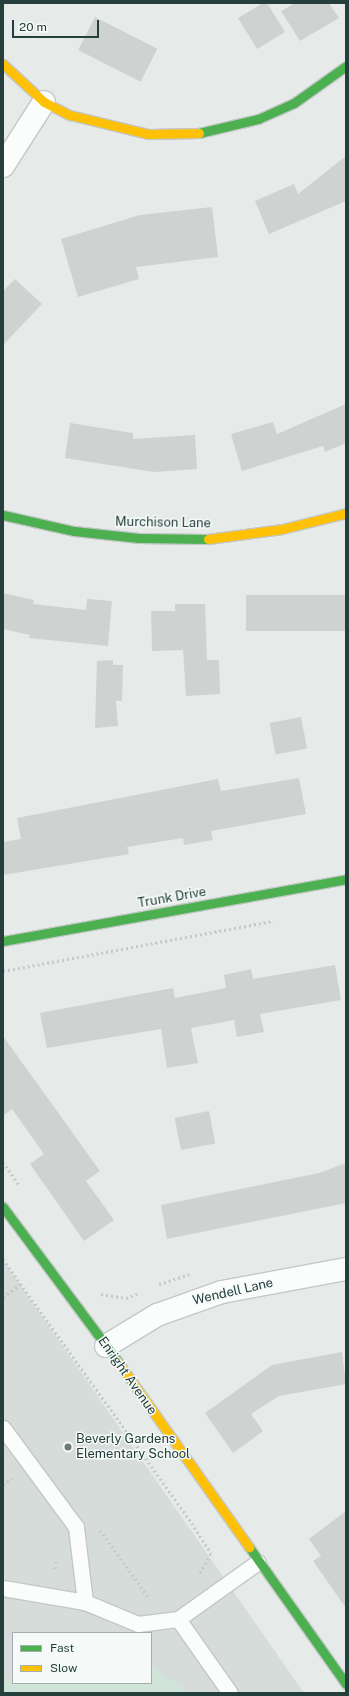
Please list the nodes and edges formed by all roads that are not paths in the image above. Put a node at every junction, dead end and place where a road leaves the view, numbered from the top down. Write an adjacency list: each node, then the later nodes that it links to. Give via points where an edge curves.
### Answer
1 (3, 64): 3 (street)
2 (346, 66): 3 (street, via 294,103 258,120 189,136 148,134 108,127)
3 (44, 102): 4 (street)
4 (3, 166)
5 (346, 513): 6 (street, Murchison Lane, via 282,529 204,539 139,538 74,531)
6 (3, 515)
7 (346, 879): 8 (street, Trunk Drive)
8 (3, 941)
9 (3, 1207): 11 (street, Enright Avenue)
10 (346, 1269): 11 (street, Wendell Lane, via 222,1292 157,1315)
11 (106, 1346): 13 (street, Enright Avenue)
12 (3, 1428): 15 (lane, via 76,1527)
13 (258, 1562): 16 (lane); 17 (street, Enright Avenue)
14 (3, 1588): 15 (lane)
15 (85, 1602): 16 (lane, via 138,1624)
16 (178, 1619): 18 (lane)
17 (346, 1684)
18 (230, 1693)

